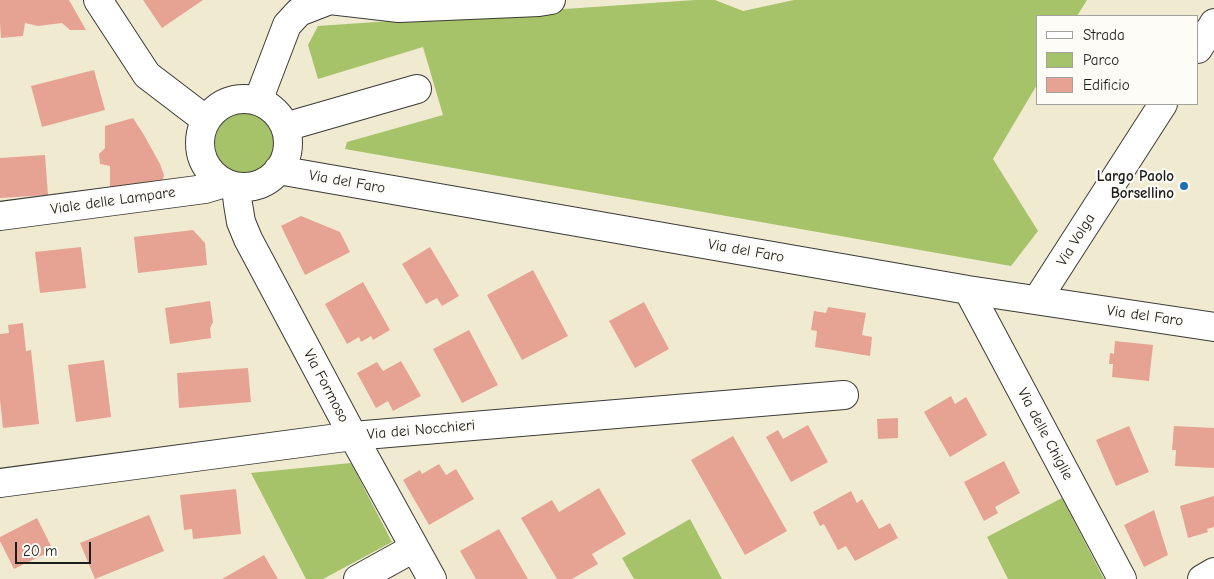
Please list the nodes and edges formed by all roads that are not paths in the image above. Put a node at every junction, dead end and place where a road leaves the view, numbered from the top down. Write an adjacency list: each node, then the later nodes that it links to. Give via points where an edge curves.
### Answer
1 (98, 0): 11 (street, via 148,75)
2 (330, 0): 3 (street, via 399,8); 9 (street, via 299,12 287,25)
3 (551, 0)
4 (1214, 23): 5 (street)
5 (1199, 47)
6 (1199, 49): 7 (street)
7 (1214, 50)
8 (417, 89): 12 (street)
9 (258, 101): 11 (street, via 244,98 229,101 216,108); 12 (street, via 270,107)
10 (1162, 105): 17 (street, Via Volga)
11 (206, 120): 14 (street, via 200,134 204,163 213,175)
12 (285, 127): 13 (street, via 286,157)
13 (278, 170): 14 (street, via 260,184 248,187); 16 (street, Via del Faro)
14 (231, 185): 15 (street, Viale delle Lampare); 20 (street, Via Formoso, via 248,239)
15 (0, 216)
16 (968, 290): 17 (street, Via del Faro); 26 (street, Via delle Chiglie)
17 (1037, 300): 18 (street, Via del Faro)
18 (1214, 327)
19 (844, 395): 20 (street, Via dei Nocchieri)
20 (353, 436): 21 (street, Via dei Nocchieri); 22 (street, Via Formoso)
21 (0, 484)
22 (414, 548): 24 (street); 25 (street, Via Formoso)
23 (1214, 572): 27 (street)
24 (358, 579)
25 (432, 579)
26 (1122, 579)
27 (1202, 579)

